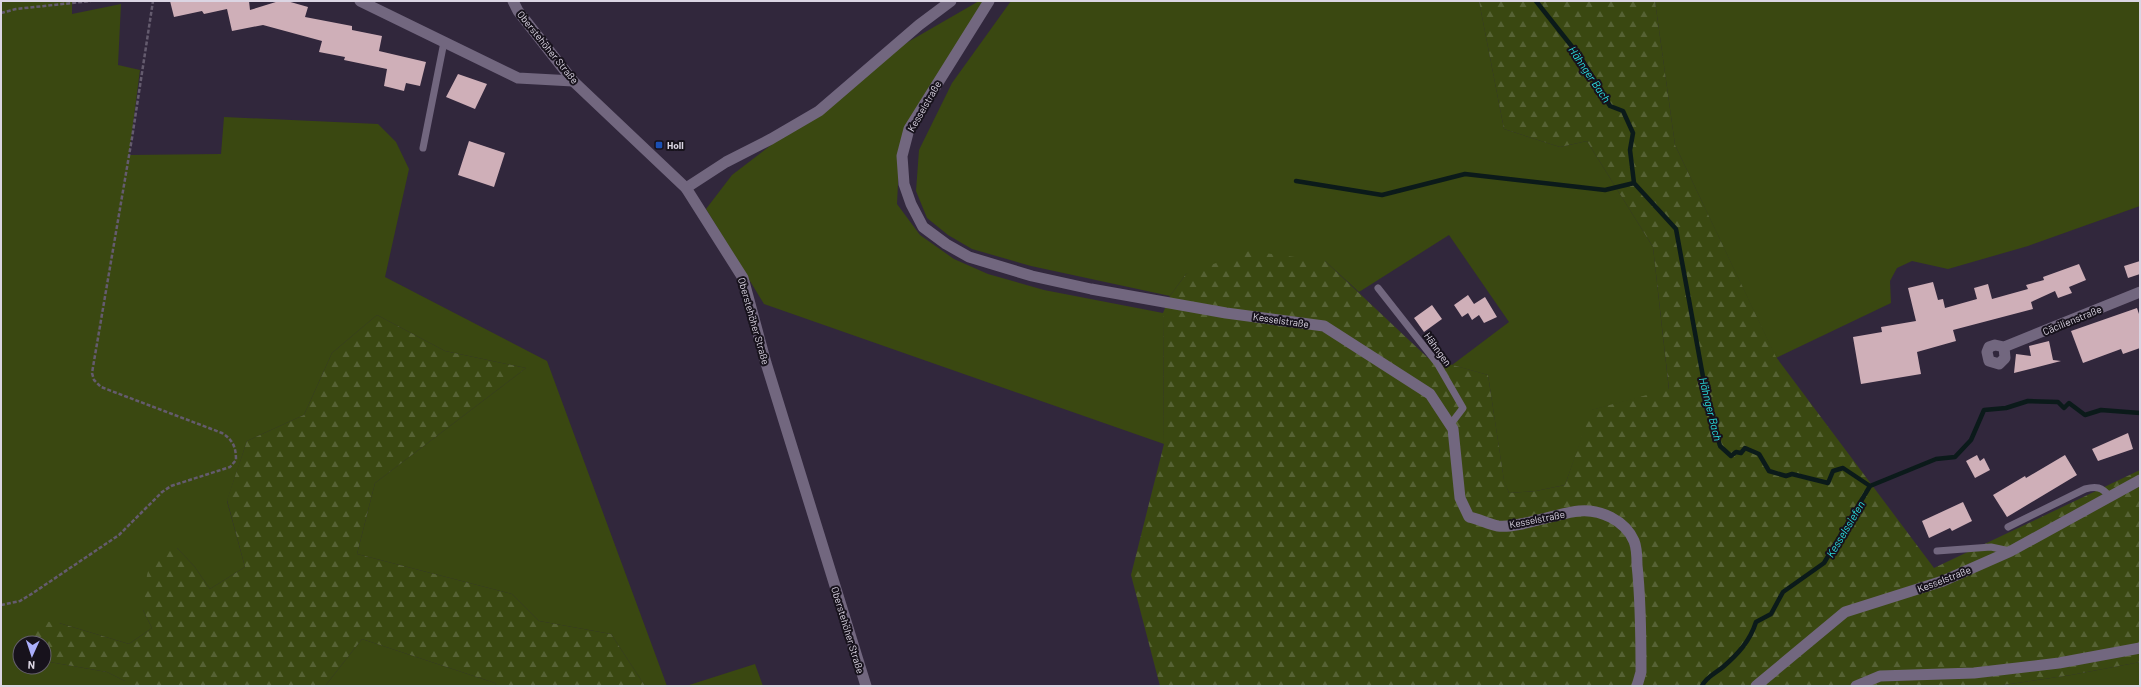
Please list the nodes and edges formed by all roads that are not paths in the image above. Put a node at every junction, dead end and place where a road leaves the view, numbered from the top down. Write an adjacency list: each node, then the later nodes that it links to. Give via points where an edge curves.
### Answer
1 (360, 1): 5 (street)
2 (513, 1): 6 (street, Oberstehöher Straße, via 518,11)
3 (952, 1): 8 (street, via 919,25 819,111 726,162)
4 (989, 1): 12 (street, Kesselstraße, via 909,129 902,156 904,184 923,227 969,257 1032,276 1226,313 1324,326 1430,394)
5 (444, 42): 6 (street, via 518,78); 7 (lane)
6 (573, 80): 8 (street, Oberstehöher Straße)
7 (423, 148)
8 (686, 188): 19 (street, Oberstehöher Straße, via 743,278 766,363)
9 (1378, 288): 12 (lane, Hähngen, via 1437,362 1463,408)
10 (2140, 292): 11 (street, Cäcilienstraße)
11 (2004, 347)
12 (1450, 425): 20 (street, Kesselstraße, via 1457,453 1460,498 1469,517 1498,526 1579,511 1592,511 1604,513 1635,542 1640,603 1641,672)
13 (2140, 480): 14 (street, Kesselstraße)
14 (2110, 496): 15 (lane, via 2098,487 2085,489); 17 (street, Kesselstraße)
15 (2008, 527)
16 (1937, 550): 17 (lane, via 1991,547)
17 (2011, 551): 21 (street, Kesselstraße, via 1943,582 1845,612)
18 (2140, 648): 22 (street, via 2059,663 1974,673 1880,676)
19 (866, 686)
20 (1637, 686)
21 (1756, 686)
22 (1856, 686)

